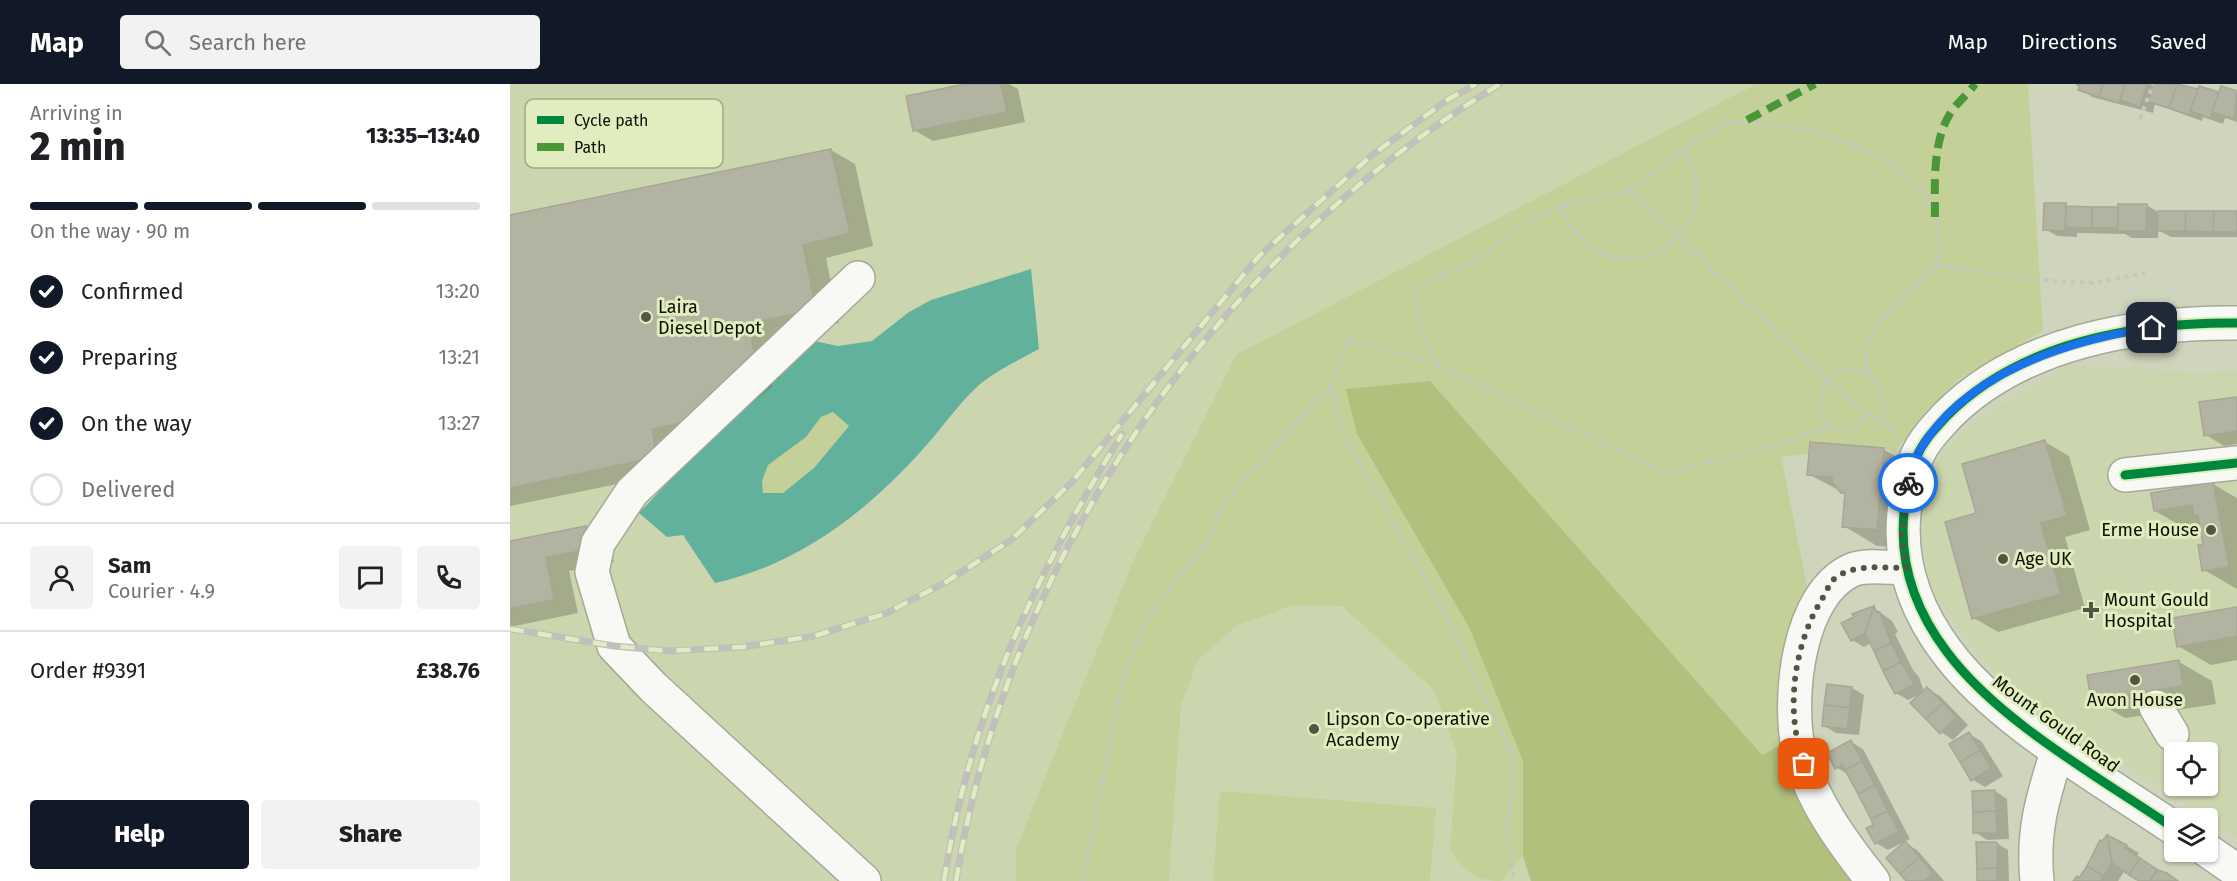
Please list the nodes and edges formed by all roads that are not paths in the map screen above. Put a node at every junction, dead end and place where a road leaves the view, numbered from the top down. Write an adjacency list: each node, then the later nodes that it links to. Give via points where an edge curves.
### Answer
1 (858, 278): 10 (street, via 632,492 598,543 592,572 614,646 653,687)
2 (2237, 323): 5 (street, Mount Gould Road, via 2168,325 2071,344 2006,372 1962,402 1930,434 1917,454 1907,485 1902,537)
3 (2237, 463): 4 (street)
4 (2125, 475)
5 (1906, 568): 6 (street, Mount Gould Road, via 1919,606 1947,652 1986,696); 11 (street, via 1854,569 1833,580 1816,609 1798,662 1794,695 1798,748 1815,795)
6 (2058, 749): 7 (street, Mount Gould Road); 12 (street, via 2038,810 2034,858)
7 (2164, 821)
8 (2218, 858): 9 (street)
9 (2237, 871)
10 (864, 881)
11 (1873, 881)
12 (2037, 881)

